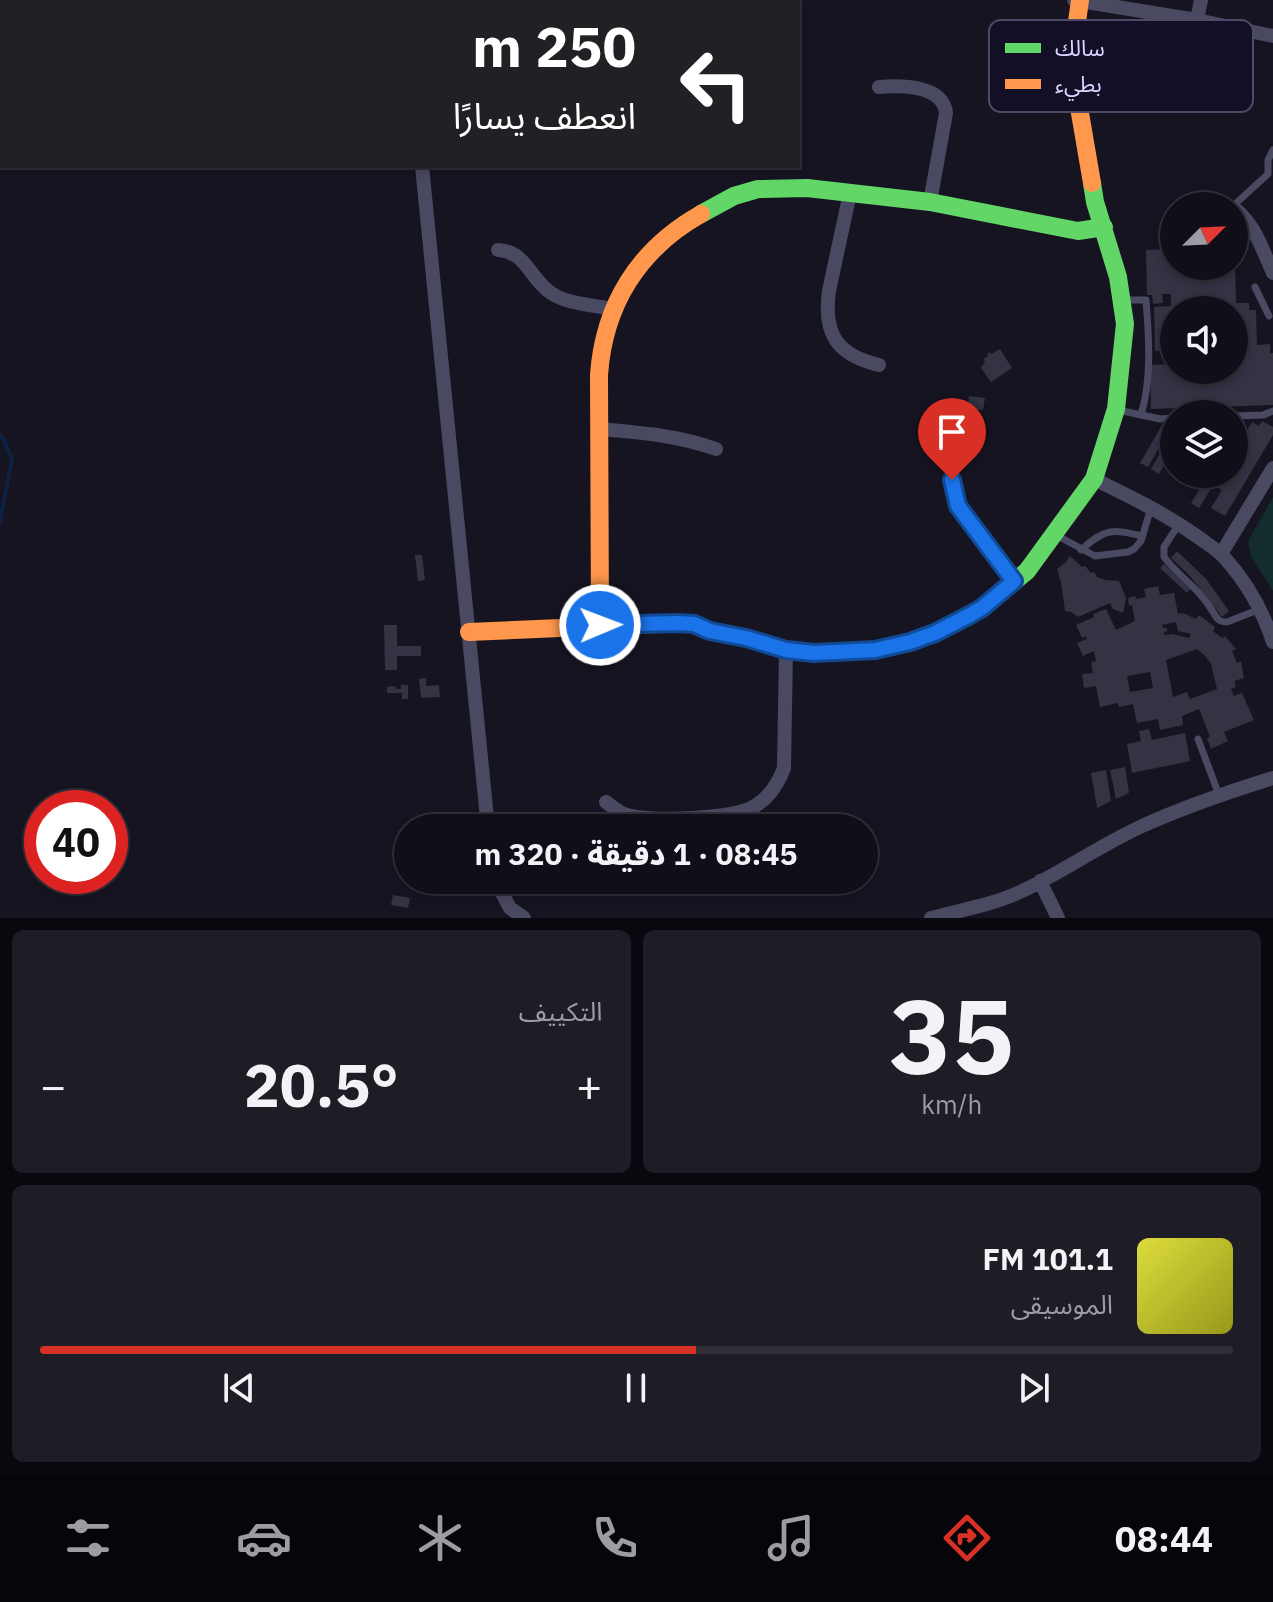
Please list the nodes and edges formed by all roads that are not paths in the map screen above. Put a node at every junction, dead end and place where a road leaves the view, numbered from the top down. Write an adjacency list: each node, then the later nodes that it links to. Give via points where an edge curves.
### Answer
1 (1074, 0): 2 (street)
2 (1080, 0): 4 (street); 5 (street)
3 (1201, 0): 5 (street)
4 (1077, 20)
5 (1197, 20)
6 (1253, 32): 7 (street)
7 (1273, 36)
8 (879, 87): 14 (street, via 900,85 943,101 946,113)
9 (1079, 112): 16 (street)
10 (1273, 150): 12 (lane, via 1268,174)
11 (422, 168): 46 (street)
12 (1246, 192)
13 (850, 193): 14 (street); 21 (street, via 768,187 734,196 652,249); 24 (street, via 829,291 829,323 845,352)
14 (930, 202): 16 (street, via 1078,231)
15 (1248, 221): 18 (street)
16 (1104, 227): 20 (street)
17 (498, 250): 21 (street, via 519,256 551,293)
18 (1273, 273)
19 (1255, 287): 22 (lane)
20 (1121, 300): 25 (street, via 1125,324); 27 (lane, via 1146,300 1149,332)
21 (613, 309): 32 (street, via 601,349)
22 (1271, 315): 23 (lane)
23 (1273, 326)
24 (879, 365)
25 (1116, 409): 27 (lane); 35 (street)
26 (1273, 411): 28 (lane)
27 (1141, 415): 30 (lane)
28 (1263, 415): 29 (lane); 31 (lane)
29 (1248, 416)
30 (1160, 419)
31 (1273, 420)
32 (600, 429): 33 (street, via 688,439); 45 (street)
33 (716, 449)
34 (1273, 468): 42 (street)
35 (1094, 479): 37 (street); 39 (street)
36 (952, 480): 43 (street, via 958,506)
37 (1151, 508): 38 (street); 40 (lane)
38 (1179, 524): 42 (street); 44 (lane, via 1164,547 1164,557 1204,598 1217,620 1224,623)
39 (1055, 534): 41 (lane); 43 (street)
40 (1142, 536): 41 (lane, via 1109,531); 41 (lane, via 1128,552 1100,557)
41 (1081, 550)
42 (1221, 554): 44 (street)
43 (1014, 581): 48 (street, via 982,608 910,642 864,651)
44 (1260, 609): 47 (street)
45 (600, 625): 46 (street); 48 (street, via 694,624)
46 (469, 632): 53 (street)
47 (1273, 642)
48 (786, 650): 52 (street, via 784,768 768,797 752,808 727,814 647,819 622,814)
49 (1198, 739): 51 (lane)
50 (1273, 778): 51 (street)
51 (1219, 795): 54 (street, via 1142,826)
52 (606, 802)
53 (487, 814)
54 (1040, 881): 57 (street, via 993,902); 58 (street)
55 (502, 894): 56 (street)
56 (524, 918)
57 (931, 918)
58 (1058, 918)

